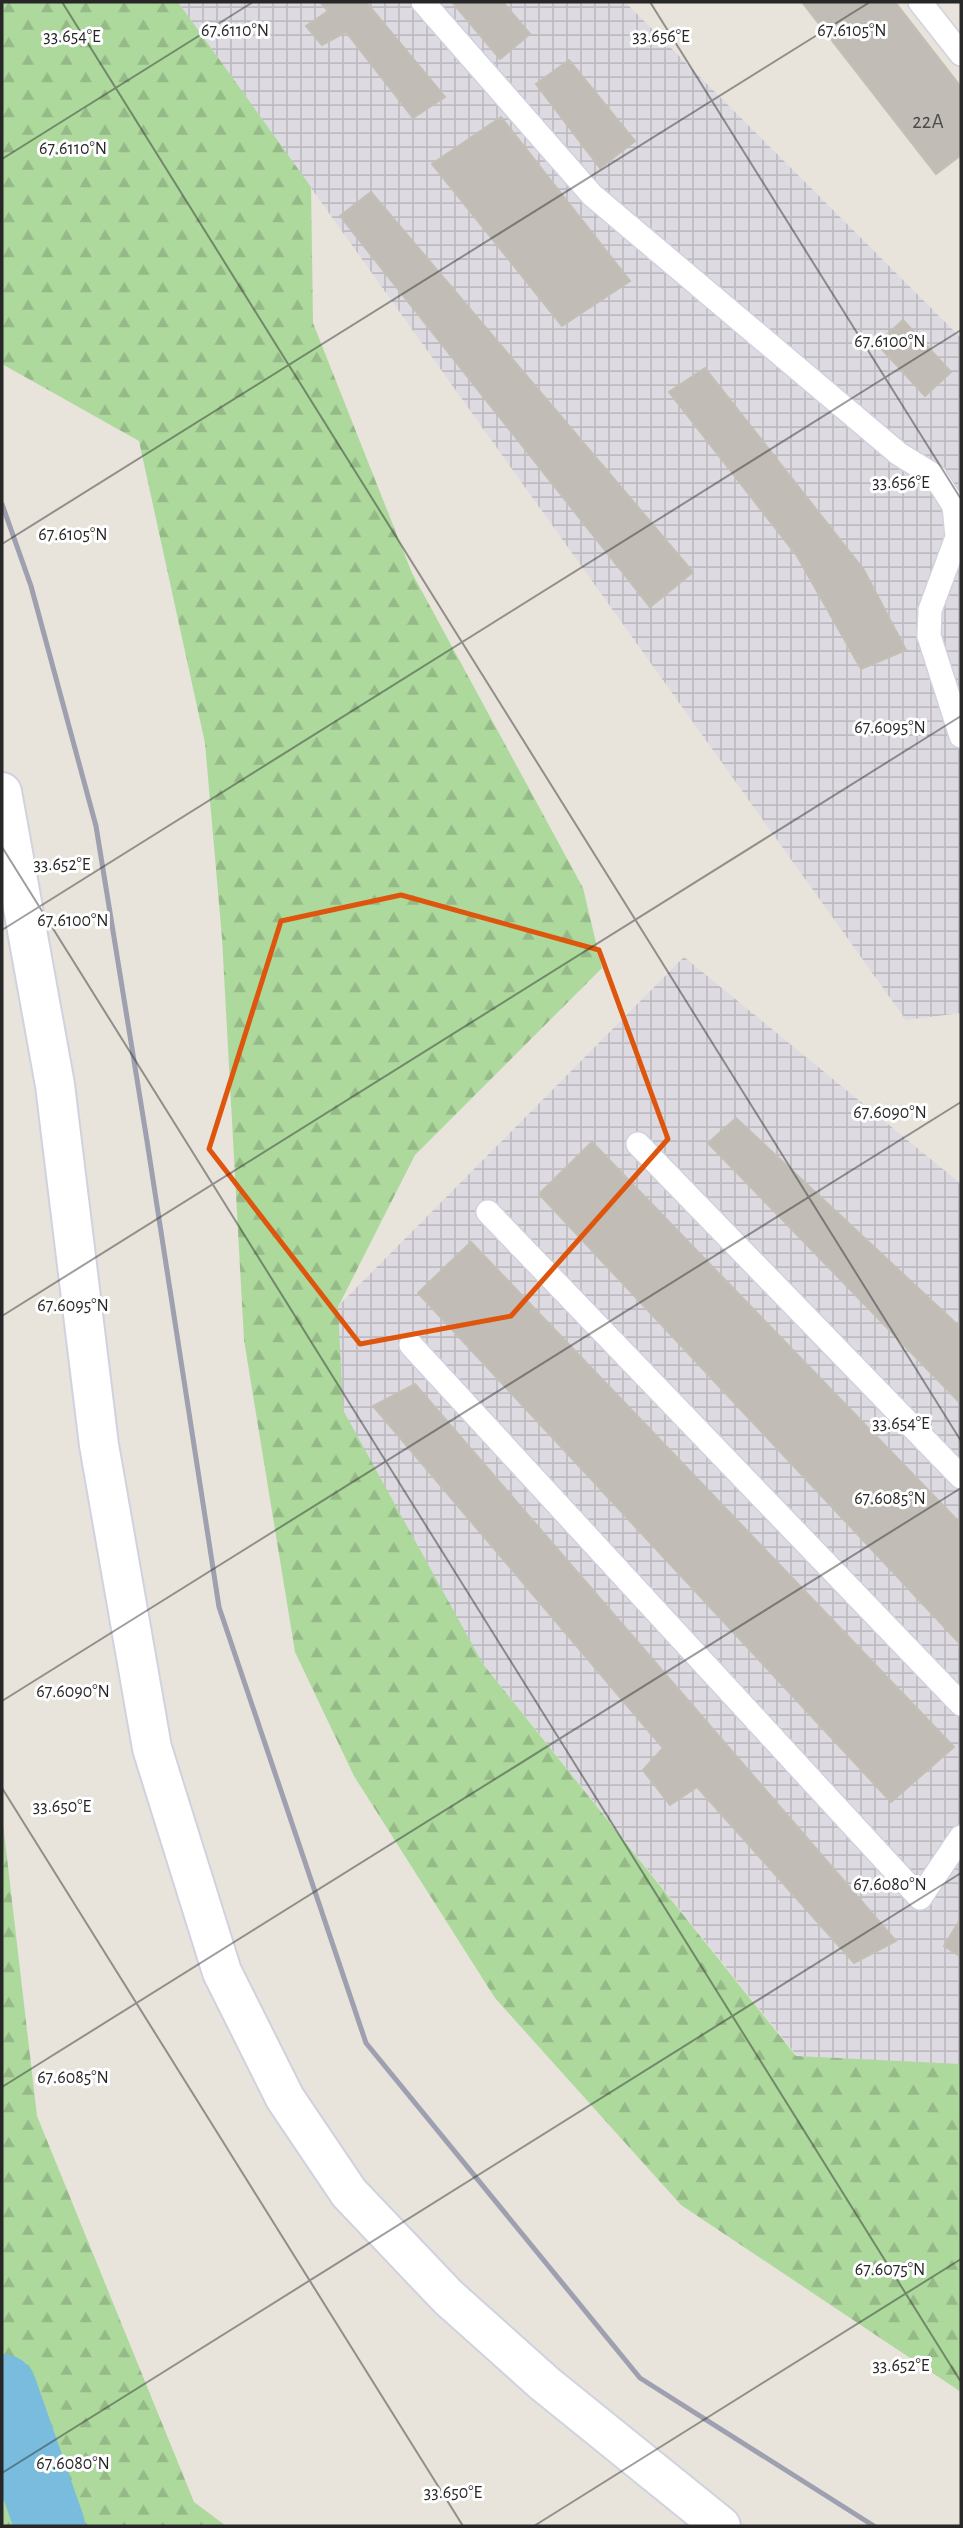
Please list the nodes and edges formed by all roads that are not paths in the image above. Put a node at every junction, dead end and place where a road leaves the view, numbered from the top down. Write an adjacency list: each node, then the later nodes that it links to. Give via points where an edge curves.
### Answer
1 (423, 2): 4 (lane, via 592,195 899,454 935,476 954,506 957,537 930,610 929,636)
2 (920, 2): 3 (lane)
3 (961, 54)
4 (961, 736)
5 (2, 792): 12 (street, via 55,1085 99,1445 152,1748 222,1972 285,2098 349,2193 448,2297 534,2375)
6 (638, 1144): 9 (lane)
7 (488, 1212): 10 (lane)
8 (411, 1345): 11 (lane, via 920,1898)
9 (961, 1478)
10 (961, 1704)
11 (961, 1837)
12 (721, 2526)

